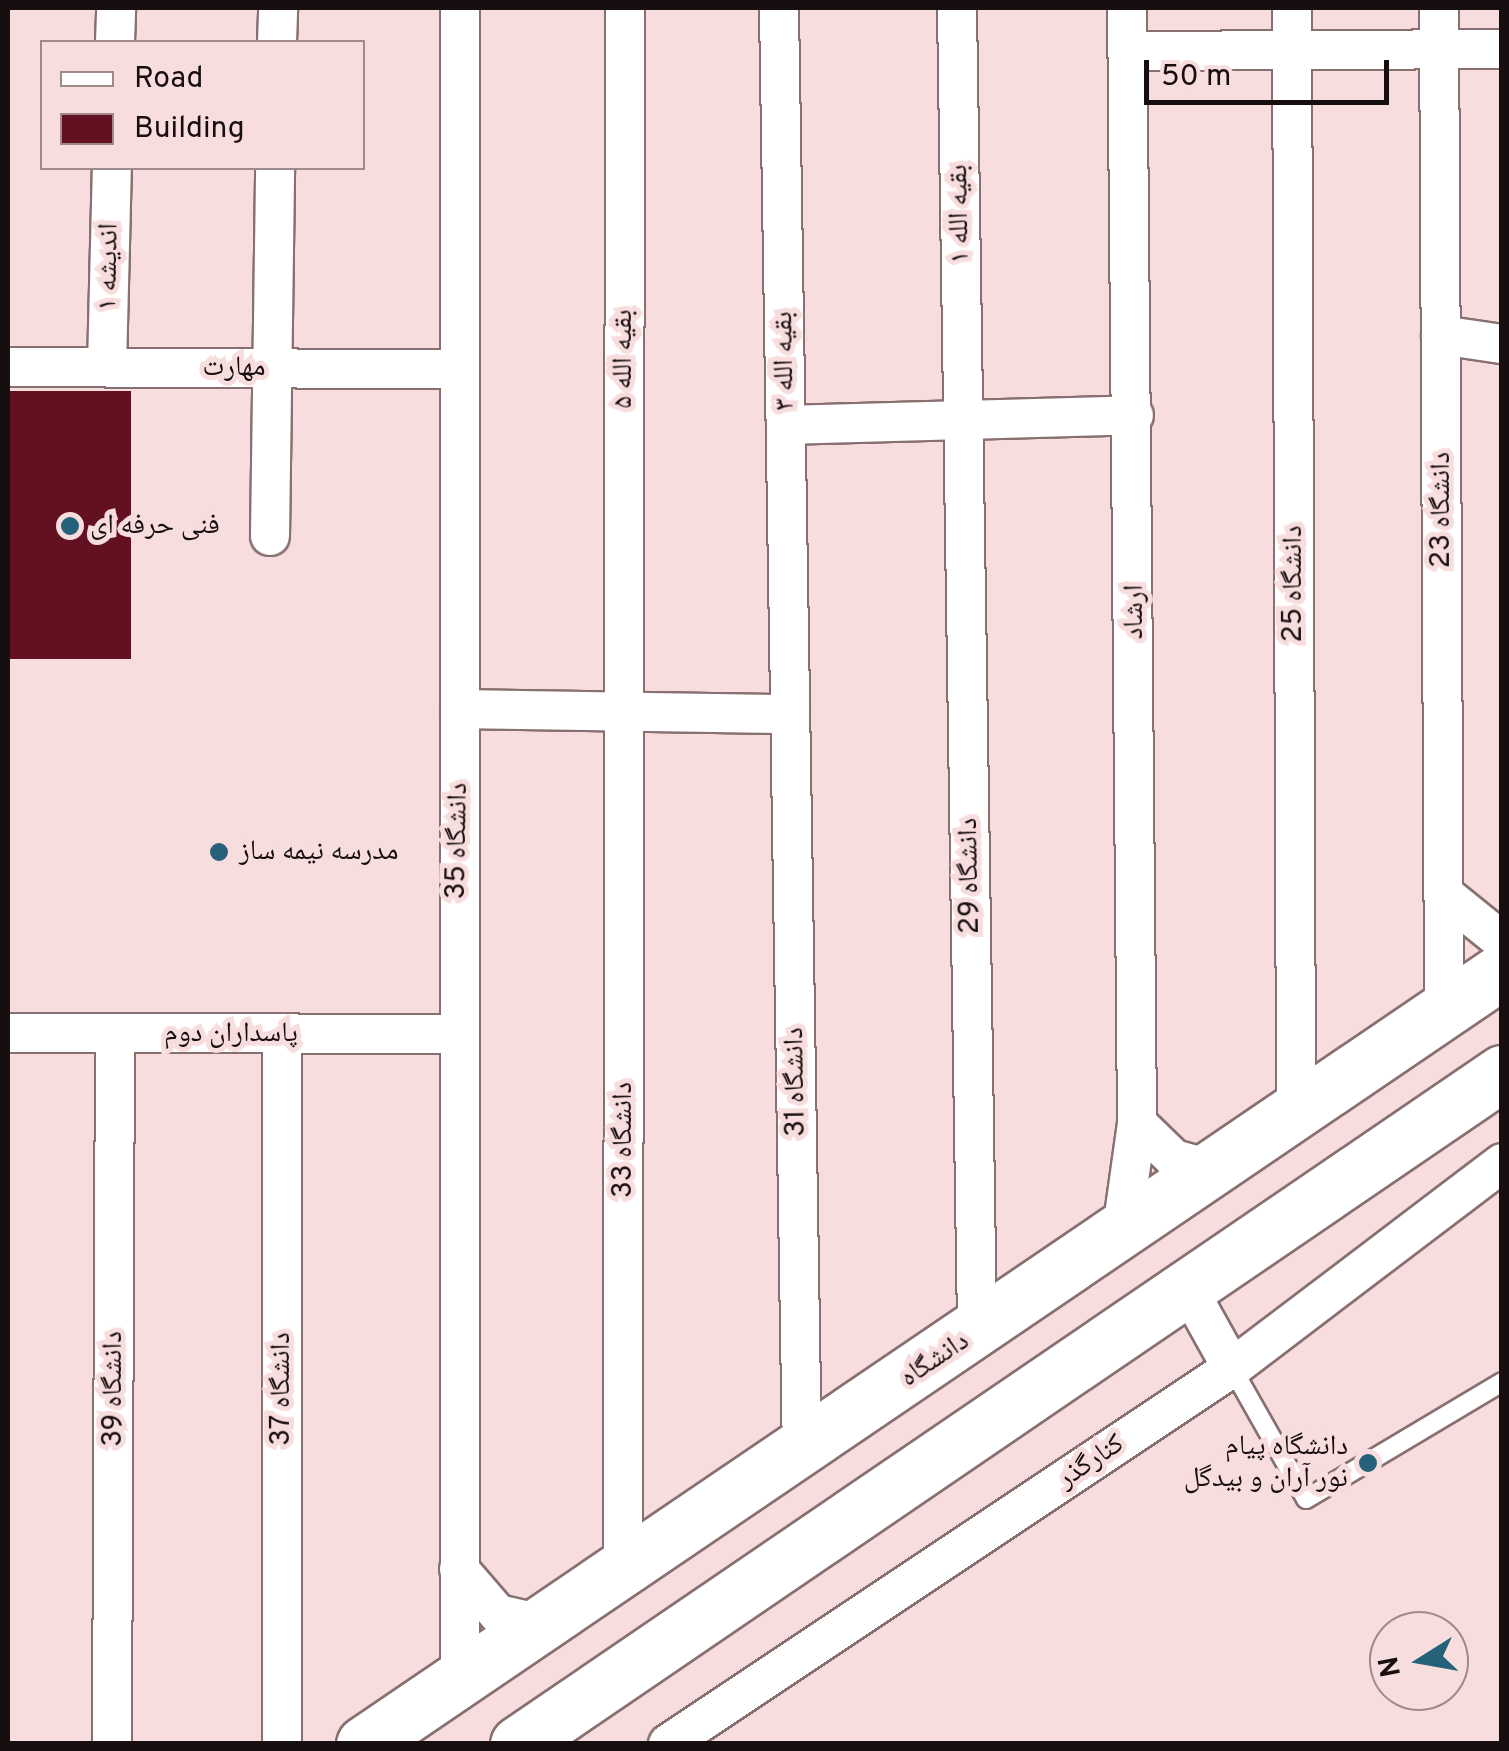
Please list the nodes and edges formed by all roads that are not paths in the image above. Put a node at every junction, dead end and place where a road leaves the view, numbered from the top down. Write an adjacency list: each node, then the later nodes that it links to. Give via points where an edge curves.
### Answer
1 (116, 8): 10 (street)
2 (278, 8): 11 (street)
3 (460, 8): 23 (street, دانشگاه 35)
4 (625, 8): 29 (street, بقیه الله ۵)
5 (779, 8): 26 (street, بقیه الله ۳)
6 (957, 8): 25 (street, بقیه الله ۱)
7 (1127, 8): 15 (street, ارشاد)
8 (1292, 8): 12 (street, دانشگاه 25)
9 (1438, 8): 13 (street, دانشگاه 23)
10 (115, 40)
11 (278, 40)
12 (1292, 50): 13 (street); 15 (street); 40 (street, دانشگاه 25)
13 (1439, 50): 14 (street); 18 (street, دانشگاه 23)
14 (1502, 50)
15 (1128, 51): 24 (street, ارشاد)
16 (112, 170): 21 (street, اندیشه ۱)
17 (275, 170): 22 (street)
18 (1441, 336): 19 (street); 31 (street, دانشگاه 23)
19 (1502, 344)
20 (8, 367): 21 (street, مهارت)
21 (107, 367): 22 (street, مهارت)
22 (272, 368): 23 (street, مهارت); 27 (street)
23 (460, 369): 28 (street, دانشگاه 35)
24 (1134, 415): 25 (street); 41 (street, ارشاد)
25 (963, 420): 26 (street); 46 (street, دانشگاه 29)
26 (786, 425): 30 (street, بقیه الله ۳)
27 (270, 536)
28 (460, 709): 29 (street); 38 (street, دانشگاه 35)
29 (624, 711): 30 (street); 51 (street, دانشگاه 33)
30 (790, 714): 49 (street, دانشگاه 31)
31 (1445, 895): 32 (street); 34 (street, دانشگاه 23)
32 (1502, 941)
33 (1502, 971): 34 (main road, دانشگاه)
34 (1444, 1010): 40 (main road, دانشگاه)
35 (8, 1034): 36 (street, پاسداران دوم)
36 (115, 1034): 37 (street, پاسداران دوم); 54 (street, دانشگاه 39)
37 (282, 1034): 38 (street, پاسداران دوم); 55 (street, دانشگاه 37)
38 (455, 1034): 50 (street, دانشگاه 35)
39 (1502, 1073): 45 (main road)
40 (1296, 1118): 43 (main road, دانشگاه)
41 (1137, 1123): 43 (street, via 1174,1159); 44 (street, ارشاد)
42 (1502, 1163): 47 (street, کنارگذر)
43 (1214, 1170): 44 (main road, دانشگاه)
44 (1122, 1230): 46 (main road, دانشگاه)
45 (1188, 1288): 47 (street); 57 (main road)
46 (977, 1332): 49 (main road, دانشگاه)
47 (1232, 1368): 48 (lane, via 1306,1499); 58 (street, کنارگذر)
48 (1502, 1382)
49 (802, 1450): 51 (main road, دانشگاه)
50 (458, 1569): 52 (street, via 498,1614); 53 (street, دانشگاه 35)
51 (623, 1569): 52 (main road, دانشگاه)
52 (543, 1624): 53 (main road, دانشگاه)
53 (460, 1680): 56 (main road, دانشگاه)
54 (112, 1744)
55 (282, 1744)
56 (364, 1744)
57 (518, 1744)
58 (668, 1744)

